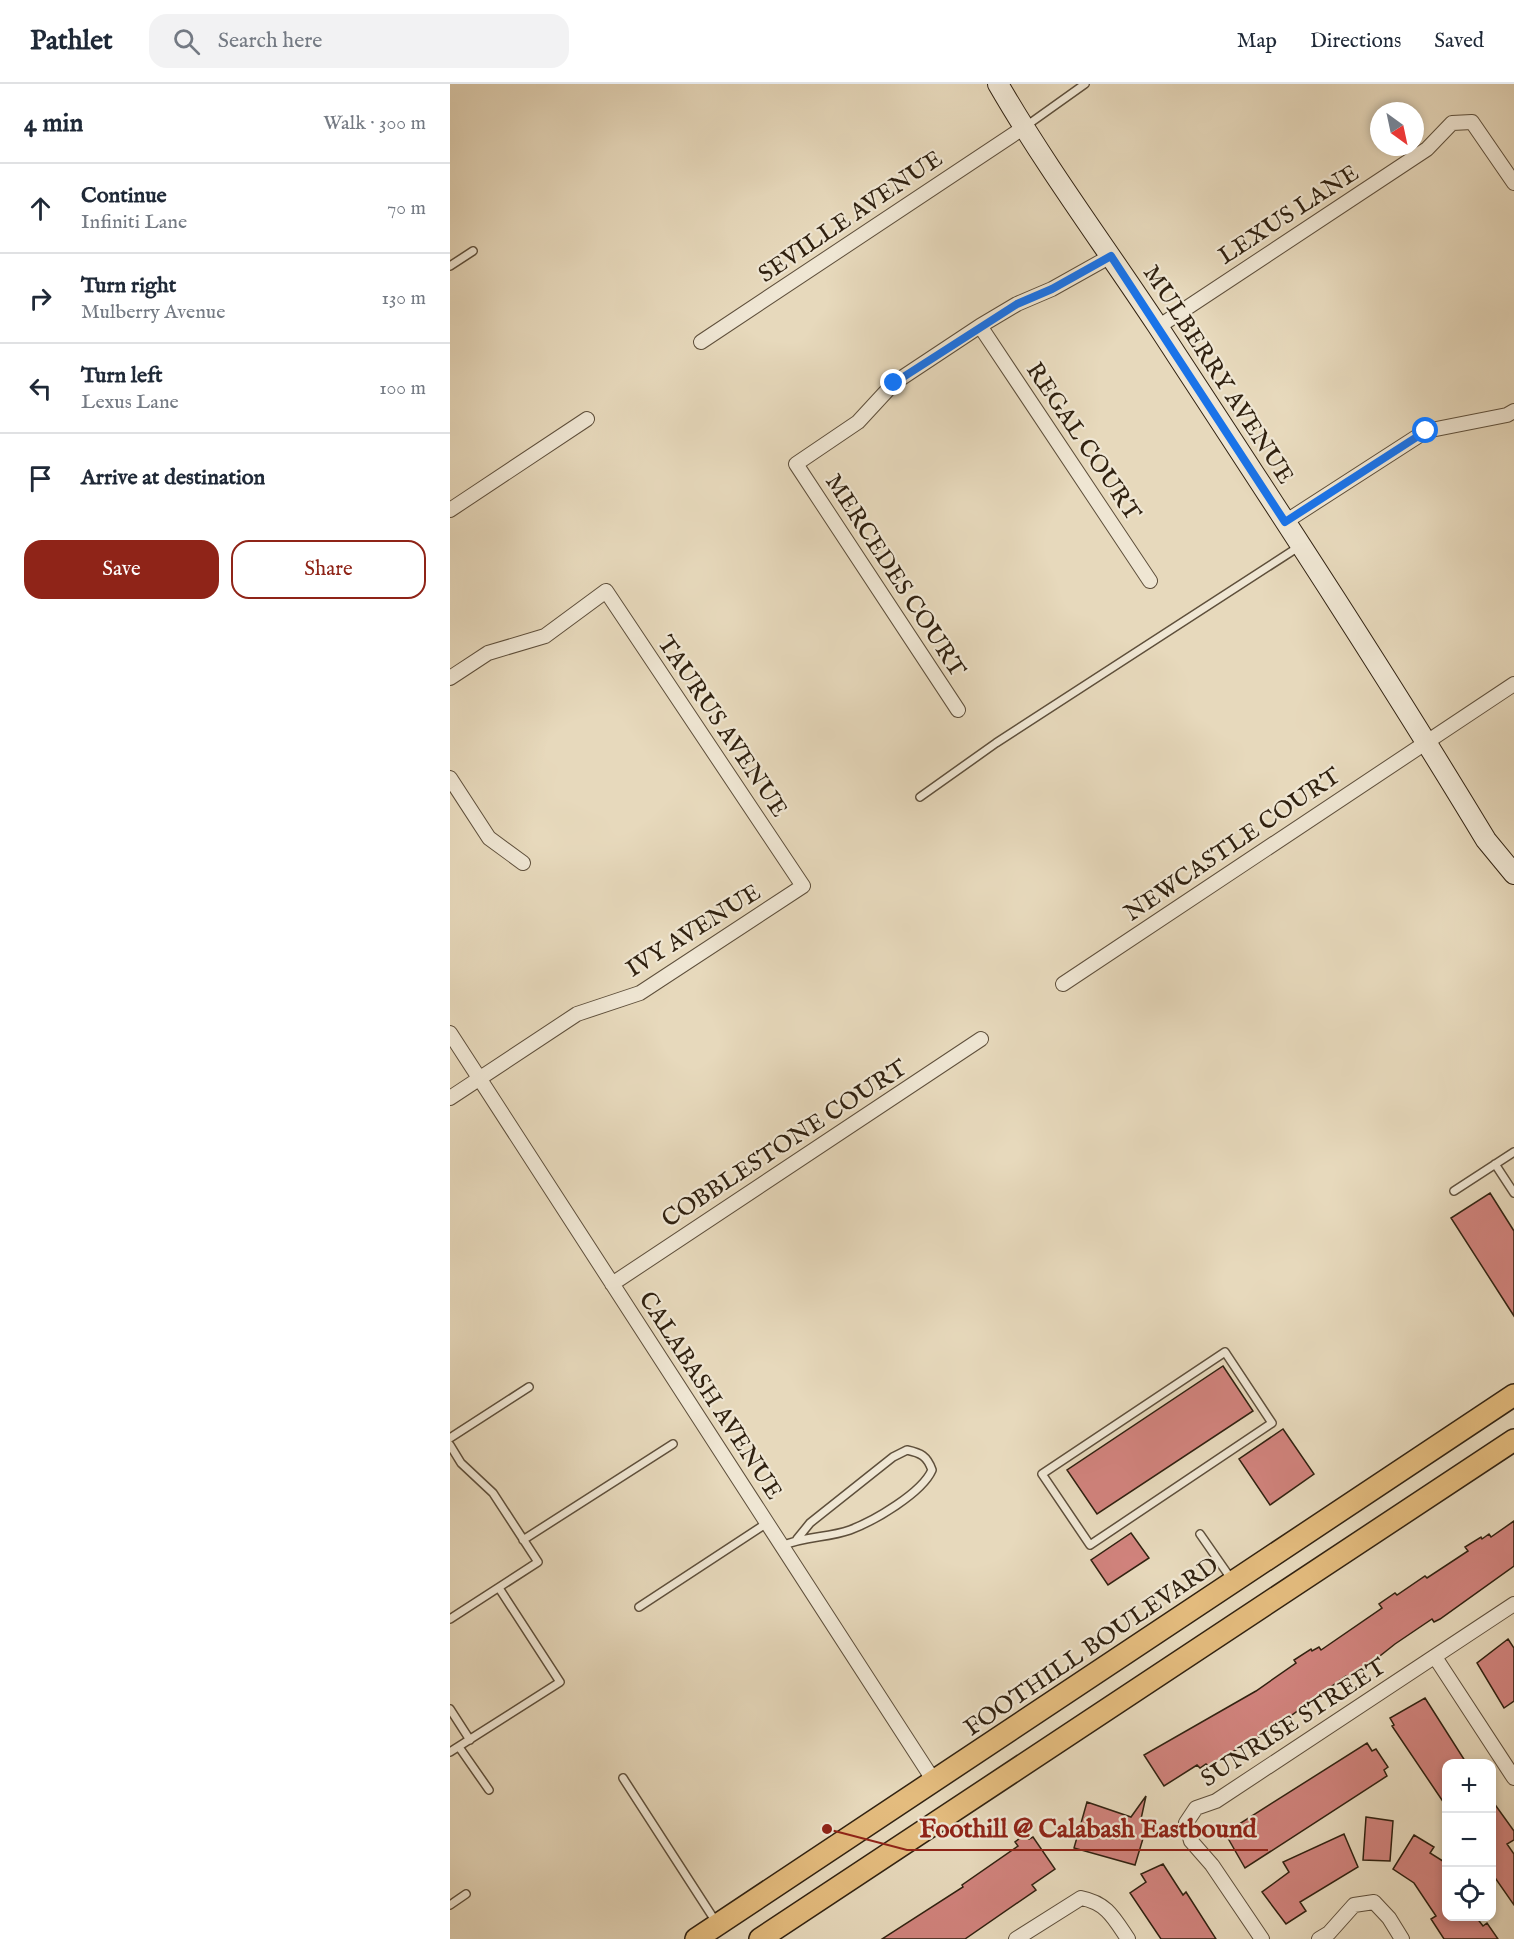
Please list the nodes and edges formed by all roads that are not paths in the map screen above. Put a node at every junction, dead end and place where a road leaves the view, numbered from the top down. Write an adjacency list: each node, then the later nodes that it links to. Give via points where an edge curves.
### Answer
1 (998, 84): 3 (street, MULBERRY AVENUE)
2 (1085, 84): 3 (lane)
3 (1023, 128): 6 (street, MULBERRY AVENUE); 10 (street, SEVILLE AVENUE)
4 (1514, 183): 9 (street, LEXUS LANE, via 1472,122 1452,123 1427,149)
5 (473, 251): 7 (lane)
6 (1111, 256): 8 (street); 9 (street, MULBERRY AVENUE)
7 (450, 266)
8 (980, 326): 16 (street, REGAL COURT); 19 (street, MERCEDES COURT, via 894,383 858,422 796,464)
9 (1158, 327): 14 (street, MULBERRY AVENUE)
10 (701, 342)
11 (1514, 411): 14 (street, via 1426,431)
12 (586, 419): 13 (street)
13 (450, 510)
14 (1285, 522): 15 (street, MULBERRY AVENUE)
15 (1300, 546): 20 (street, MULBERRY AVENUE); 22 (lane, via 996,743)
16 (1150, 582)
17 (450, 678): 25 (street, TAURUS AVENUE, via 488,653 545,636 606,591)
18 (1514, 684): 20 (street, NEWCASTLE COURT)
19 (958, 710)
20 (1426, 742): 24 (street, MULBERRY AVENUE, via 1486,840); 26 (street, NEWCASTLE COURT)
21 (450, 778): 23 (street, via 489,838)
22 (920, 797)
23 (523, 863)
24 (1514, 874)
25 (803, 886): 29 (street, IVY AVENUE, via 640,993 577,1014)
26 (1063, 984)
27 (450, 1033): 29 (street, CALABASH AVENUE)
28 (981, 1040): 35 (street, COBBLESTONE COURT)
29 (480, 1079): 30 (street, IVY AVENUE); 35 (street, CALABASH AVENUE)
30 (450, 1098)
31 (1514, 1152): 32 (lane)
32 (1495, 1164): 33 (lane); 34 (lane)
33 (1454, 1191)
34 (1514, 1192)
35 (612, 1284): 43 (street, CALABASH AVENUE)
36 (529, 1387): 38 (lane)
37 (1514, 1395): 48 (main road, FOOTHILL BOULEVARD)
38 (450, 1438)
39 (1514, 1440): 66 (main road)
40 (674, 1444): 46 (lane)
41 (450, 1445): 46 (lane, via 461,1463 493,1492)
42 (1213, 1463): 42 (lane, via 1272,1423 1225,1352 1042,1474 1090,1545)
43 (767, 1523): 47 (street, CALABASH AVENUE); 51 (lane)
44 (1200, 1534): 48 (lane)
45 (797, 1539): 45 (lane, via 851,1530 902,1502 928,1480 932,1470 928,1459 907,1450 893,1457 810,1523); 47 (lane)
46 (523, 1540): 49 (lane, via 538,1562)
47 (782, 1546): 60 (street, CALABASH AVENUE)
48 (1234, 1582): 60 (main road, FOOTHILL BOULEVARD)
49 (499, 1587): 52 (lane); 55 (lane, via 560,1682)
50 (1514, 1604): 53 (street, SUNRISE STREET)
51 (639, 1607)
52 (450, 1619)
53 (1435, 1657): 59 (street); 69 (street, SUNRISE STREET, via 1216,1801 1196,1808 1186,1823 1191,1841)
54 (450, 1709): 55 (lane)
55 (470, 1740): 56 (lane)
56 (459, 1747): 57 (lane); 61 (lane)
57 (450, 1752)
58 (623, 1778): 64 (lane)
59 (1514, 1778)
60 (934, 1781): 64 (main road, FOOTHILL BOULEVARD)
61 (489, 1790)
62 (466, 1894): 63 (lane)
63 (450, 1905)
64 (718, 1925): 65 (main road, FOOTHILL BOULEVARD)
65 (696, 1939)
66 (760, 1939)
67 (1016, 1939): 68 (street, via 1081,1898 1098,1902)
68 (1128, 1939)
69 (1262, 1939)
70 (1319, 1939): 71 (street, via 1354,1905 1374,1902)
71 (1402, 1939)

